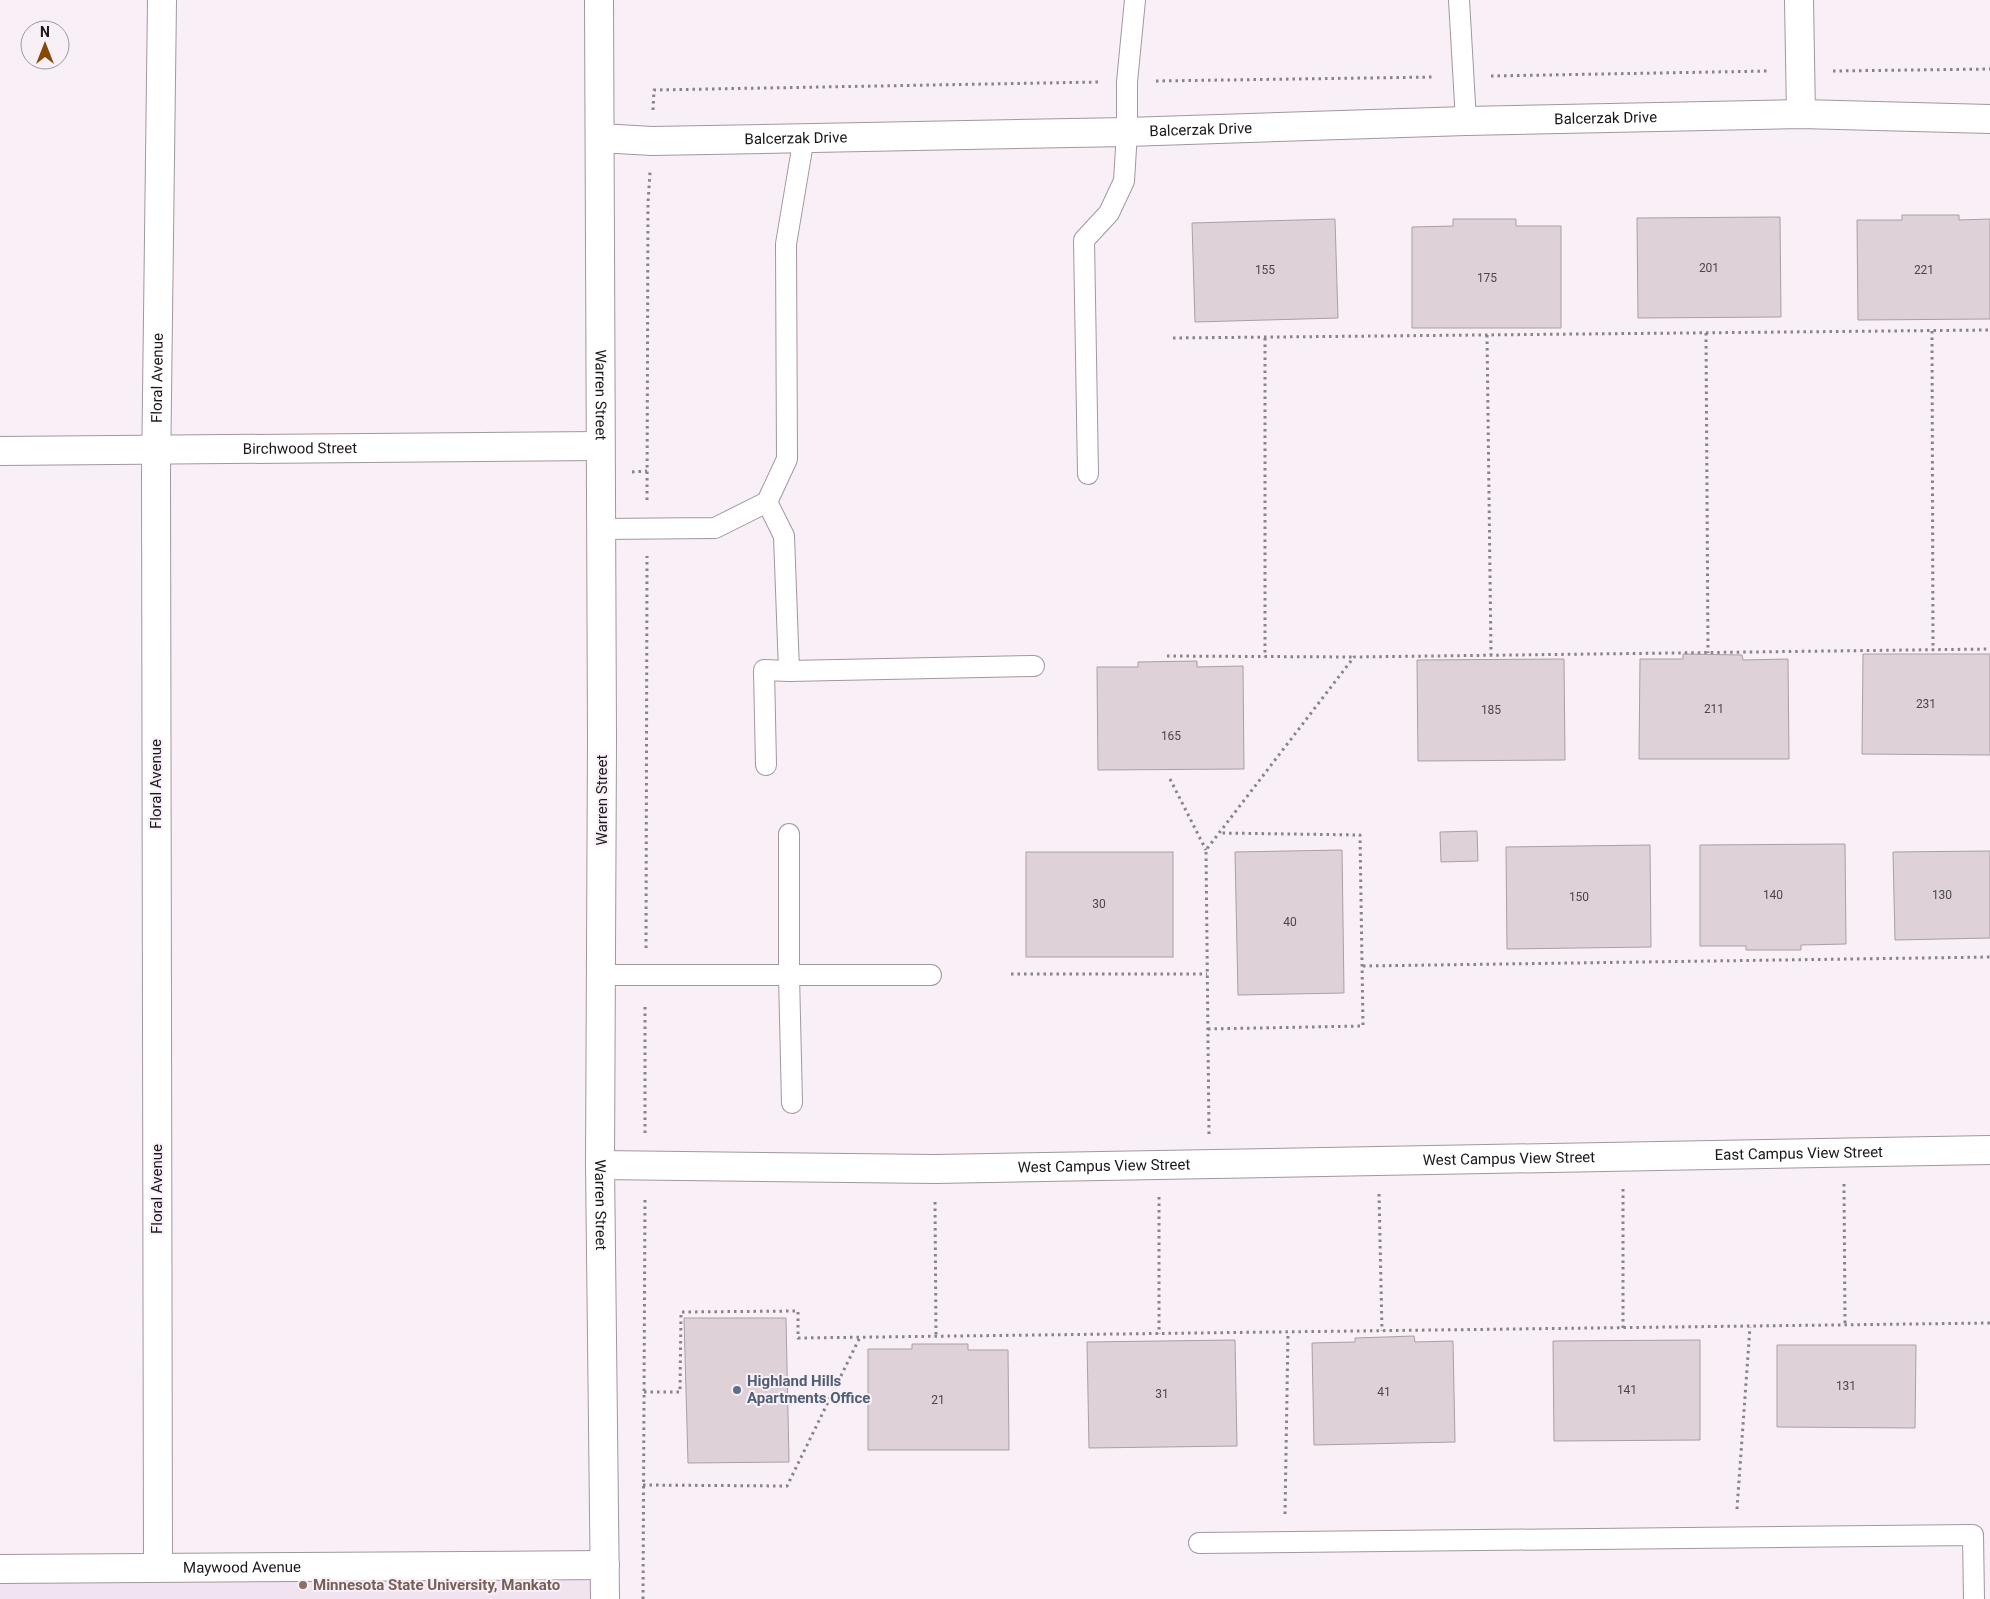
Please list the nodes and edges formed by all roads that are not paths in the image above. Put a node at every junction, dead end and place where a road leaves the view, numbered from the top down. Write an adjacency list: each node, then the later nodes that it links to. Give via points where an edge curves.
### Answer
1 (162, 0): 13 (street, Floral Avenue)
2 (599, 0): 11 (street, Warren Street)
3 (1135, 0): 9 (lane, via 1126,82)
4 (1459, 0): 8 (lane)
5 (1799, 0): 6 (street)
6 (1801, 114): 7 (street, Balcerzak Drive); 8 (street, Balcerzak Drive)
7 (1990, 119)
8 (1466, 121): 9 (street, Balcerzak Drive)
9 (1127, 132): 10 (street, Balcerzak Drive); 15 (lane, via 1124,181 1109,213 1084,240)
10 (804, 137): 11 (street, Balcerzak Drive, via 652,141); 16 (lane, via 786,244 787,459)
11 (600, 138): 12 (street, Warren Street)
12 (600, 446): 13 (street, Birchwood Street); 17 (street, Warren Street)
13 (156, 450): 14 (street, Birchwood Street); 31 (street, Floral Avenue)
14 (0, 451)
15 (1088, 474)
16 (767, 502): 17 (lane, via 715,528); 19 (lane, via 784,536)
17 (601, 529): 22 (street, Warren Street)
18 (1034, 666): 19 (lane)
19 (789, 671): 20 (lane, via 764,670)
20 (766, 765)
21 (789, 834): 23 (lane)
22 (601, 975): 23 (lane); 28 (street, Warren Street)
23 (789, 975): 24 (lane); 25 (lane)
24 (930, 975)
25 (792, 1103)
26 (1990, 1150): 27 (street, East Campus View Street)
27 (1616, 1157): 28 (street, West Campus View Street, via 935,1169)
28 (600, 1165): 30 (street, Warren Street)
29 (1199, 1543): 34 (lane, via 1973,1535)
30 (604, 1565): 31 (street, Maywood Avenue); 33 (street, Warren Street)
31 (158, 1567): 32 (street, Maywood Avenue)
32 (0, 1570)
33 (604, 1599)
34 (1974, 1599)

